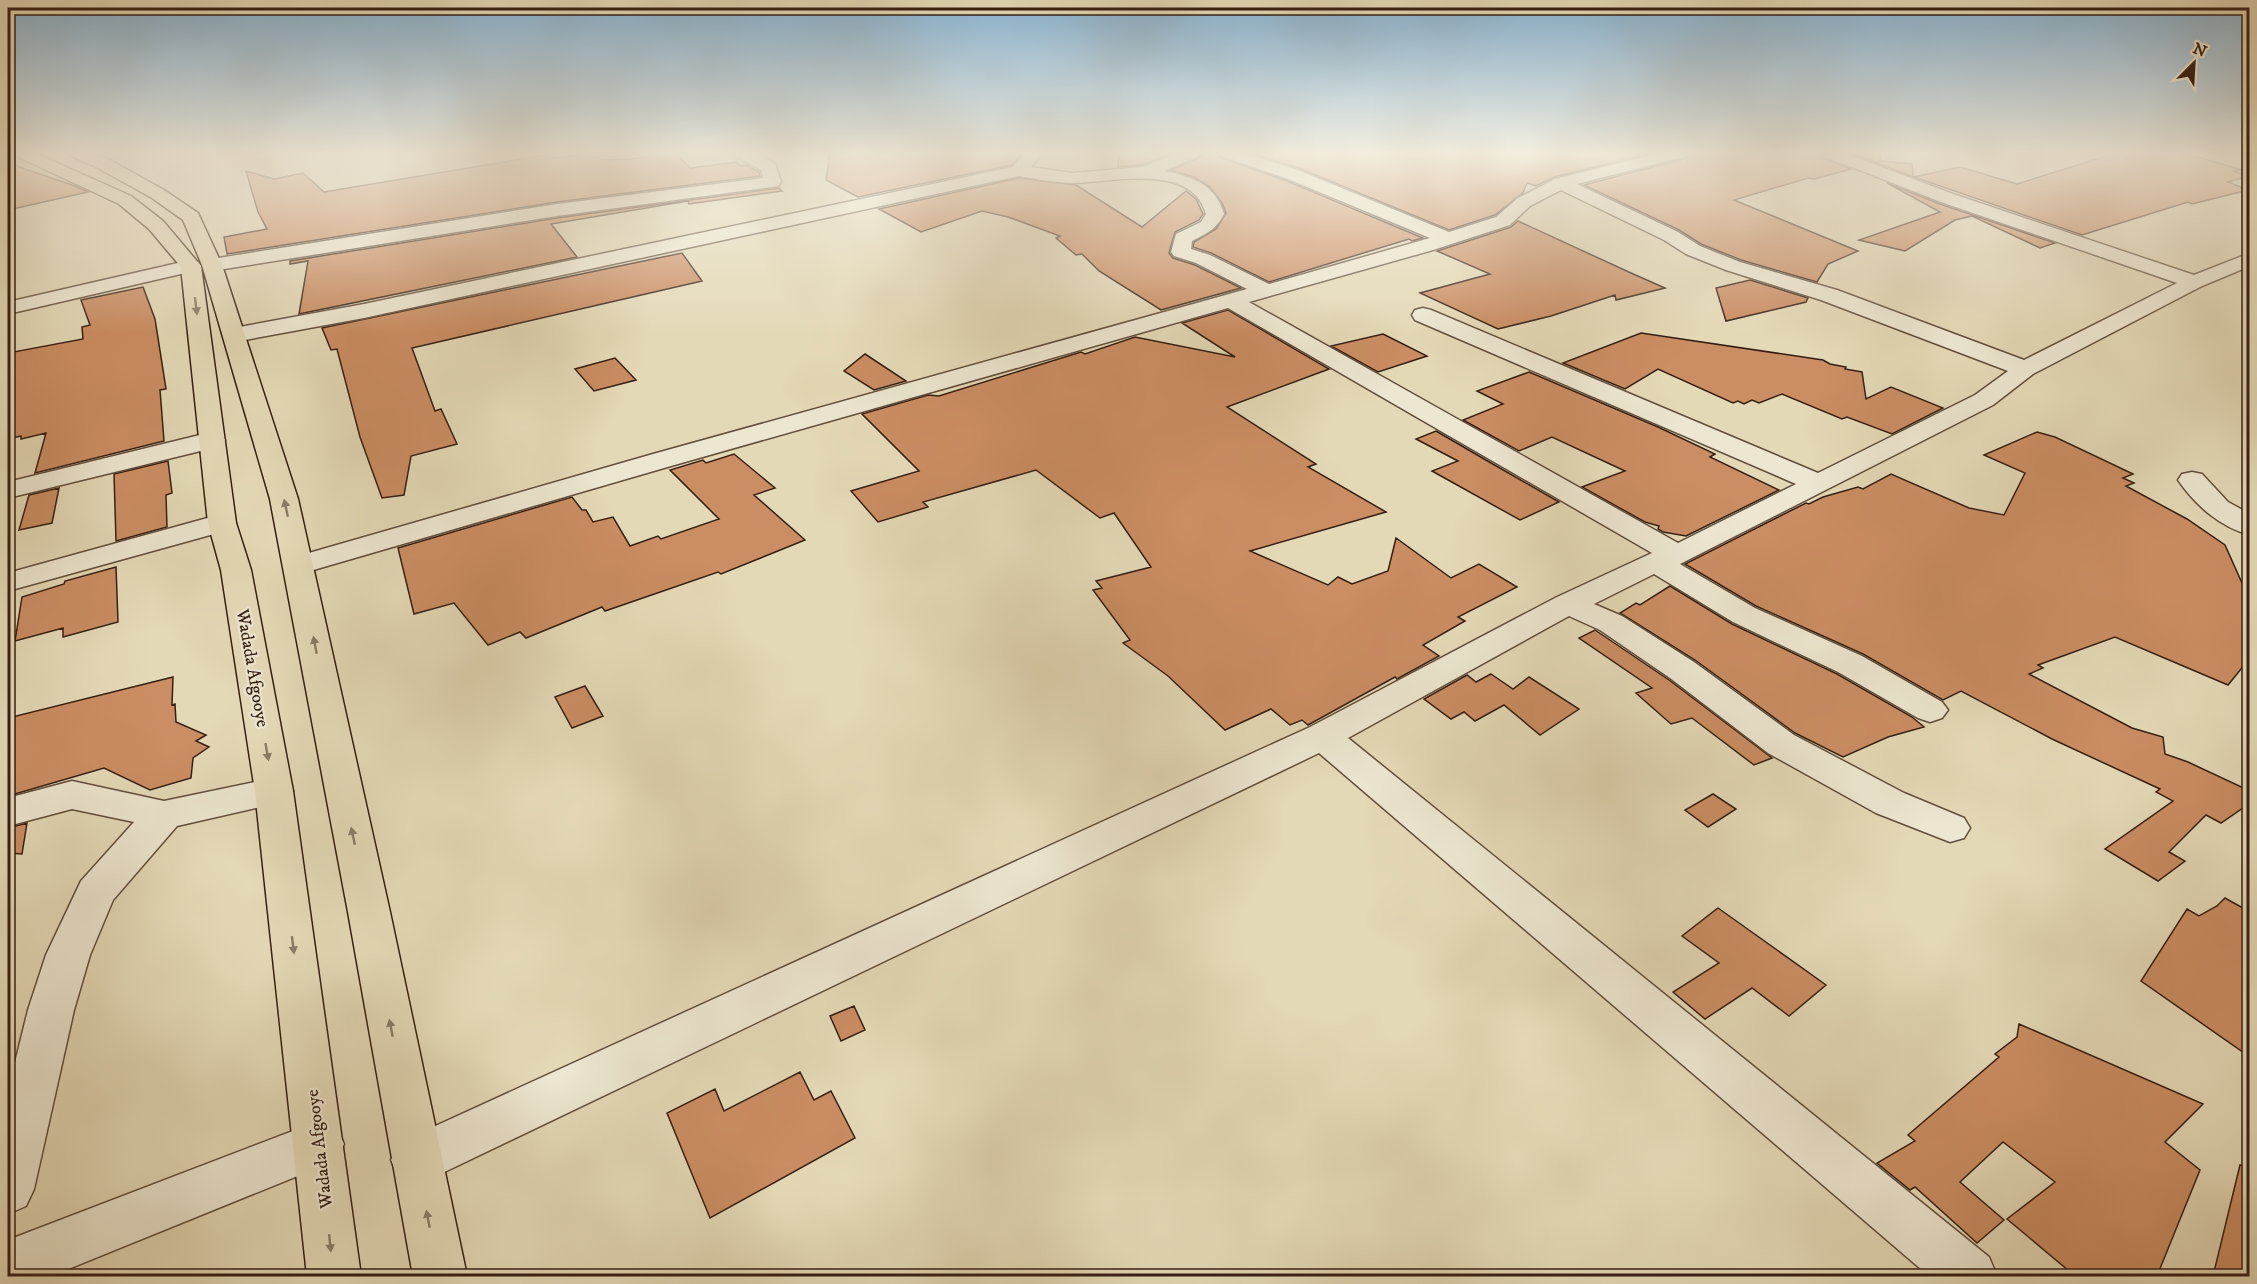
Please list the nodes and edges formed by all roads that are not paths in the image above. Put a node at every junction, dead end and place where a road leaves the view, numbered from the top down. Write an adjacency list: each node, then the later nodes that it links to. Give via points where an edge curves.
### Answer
1 (141, 213): 12 (highway, Wadada Afgooye)
2 (184, 213): 12 (highway, Wadada Afgooye, via 191,218)
3 (537, 213): 12 (street)
4 (820, 213): 18 (street, via 386,307)
5 (1215, 213): 14 (street, via 1208,226 1183,237 1181,252)
6 (1385, 213): 10 (street)
7 (1511, 213): 10 (street, via 1503,220)
8 (1623, 213): 19 (street, via 1733,266 1839,298)
9 (1991, 213): 13 (street)
10 (1448, 239): 14 (street)
11 (2250, 259): 13 (street)
12 (202, 266): 16 (street); 18 (highway, Wadada Afgooye); 20 (highway, Wadada Afgooye, one-way to 20)
13 (2195, 282): 19 (street)
14 (1264, 290): 15 (street)
15 (1231, 301): 26 (street); 27 (street)
16 (8, 308)
17 (1423, 315): 22 (street)
18 (234, 335): 27 (highway, Wadada Afgooye, one-way to 18, via 285,499)
19 (2025, 369): 22 (street, via 1984,400)
20 (212, 440): 23 (street); 24 (highway, Wadada Afgooye)
21 (2192, 480): 25 (street, via 2218,508)
22 (1817, 483): 26 (street)
23 (8, 490)
24 (222, 523): 28 (street); 32 (highway, Wadada Afgooye, one-way to 32, via 236,570)
25 (2250, 526)
26 (1667, 558): 29 (street); 30 (street, via 1702,592 1850,664)
27 (299, 565): 37 (highway, Wadada Afgooye, one-way to 27)
28 (8, 582)
29 (1568, 604): 31 (street); 35 (street, via 1620,629 1781,744 1890,803)
30 (1930, 710)
31 (1323, 736): 37 (street); 42 (street)
32 (273, 791): 34 (street); 36 (highway, Wadada Afgooye, one-way to 36)
33 (8, 812): 34 (street, via 72,795)
34 (164, 815): 38 (street, via 96,892 68,955)
35 (1950, 828)
36 (319, 1144): 39 (street); 40 (highway, Wadada Afgooye, one-way to 40)
37 (416, 1160): 41 (highway, Wadada Afgooye, one-way to 37)
38 (8, 1189)
39 (8, 1267)
40 (334, 1276)
41 (440, 1276)
42 (1970, 1276)

